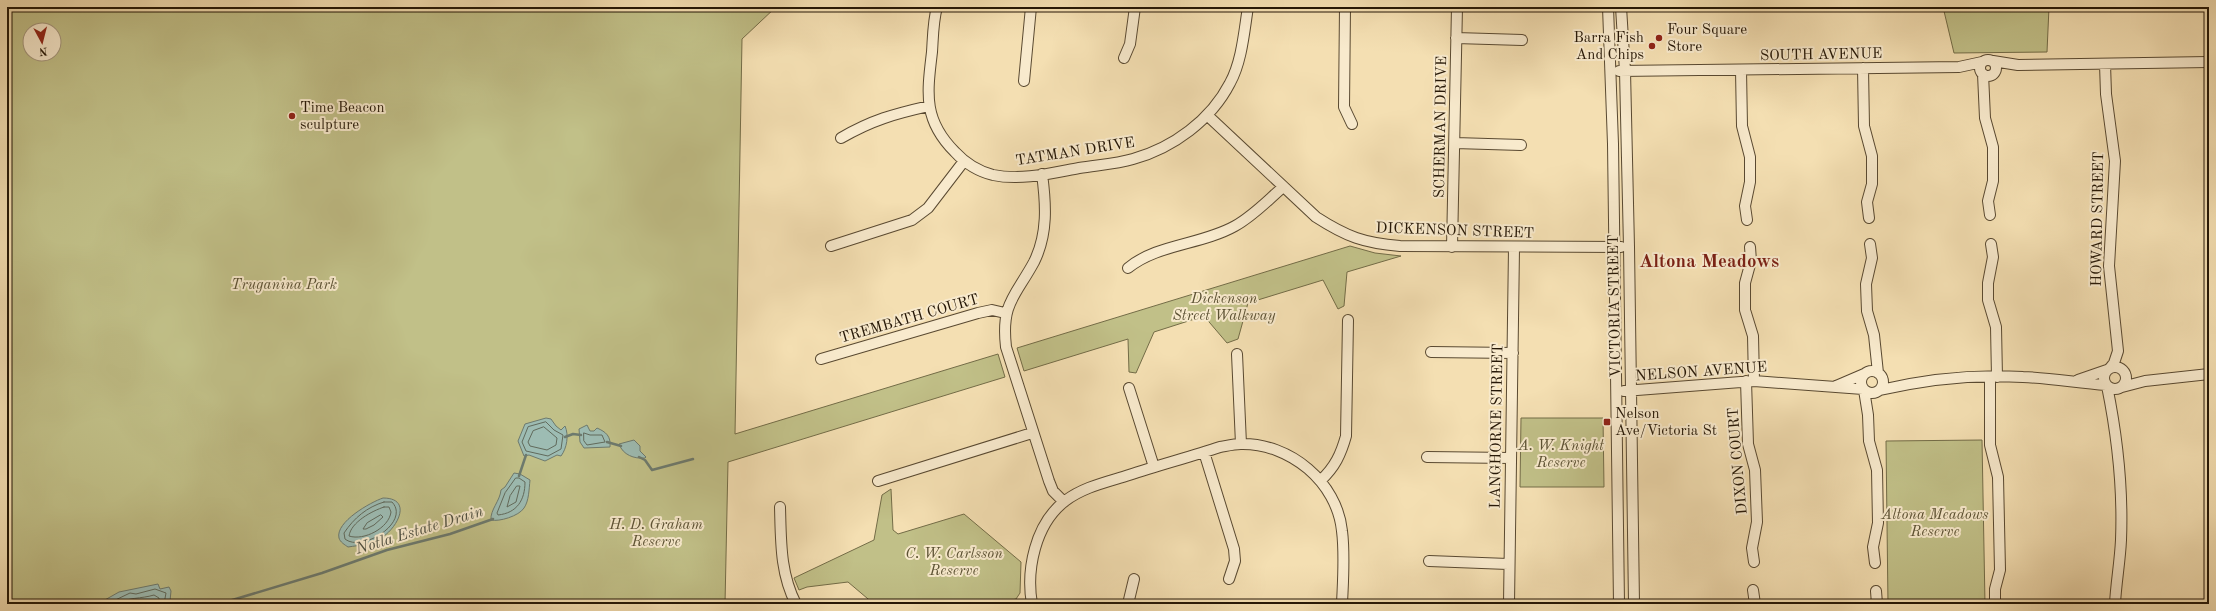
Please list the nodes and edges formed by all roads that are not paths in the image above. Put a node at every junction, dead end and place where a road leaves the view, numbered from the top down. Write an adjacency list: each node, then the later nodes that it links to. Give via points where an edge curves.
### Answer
1 (937, 7): 24 (street, TATMAN DRIVE, via 928,86)
2 (1031, 7): 23 (street)
3 (1135, 7): 11 (street, via 1130,44)
4 (1248, 7): 25 (street, TATMAN DRIVE, via 1242,47 1230,83)
5 (1345, 7): 26 (street, via 1344,107)
6 (1457, 7): 9 (street, SCHERMAN DRIVE)
7 (1608, 7): 21 (street, VICTORIA STREET)
8 (1621, 7): 20 (street, VICTORIA STREET)
9 (1456, 38): 10 (street); 28 (street, SCHERMAN DRIVE)
10 (1522, 40)
11 (1124, 58)
12 (1982, 62): 13 (street, SOUTH AVENUE); 17 (street, SOUTH AVENUE); 22 (street, via 1980,66)
13 (1993, 62): 16 (street, SOUTH AVENUE); 22 (street, via 1996,65)
14 (2209, 62): 15 (street, SOUTH AVENUE)
15 (2105, 64): 16 (street, SOUTH AVENUE); 47 (street, HOWARD STREET, via 2115,162 2109,266)
16 (2018, 66): 22 (street, SOUTH AVENUE)
17 (1959, 67): 18 (street, SOUTH AVENUE); 22 (street, SOUTH AVENUE)
18 (1863, 68): 19 (street, SOUTH AVENUE); 34 (street, via 1864,126 1872,156 1872,184 1867,202)
19 (1741, 70): 20 (street, SOUTH AVENUE); 35 (street, via 1742,129 1750,157 1750,182 1745,206)
20 (1625, 71): 21 (street, SOUTH AVENUE); 41 (street, VICTORIA STREET)
21 (1611, 72): 40 (street, VICTORIA STREET)
22 (1988, 73): 33 (street, via 1985,122 1993,146 1993,180 1988,201)
23 (1024, 80)
24 (929, 106): 27 (street, via 890,114 869,122); 30 (street, TATMAN DRIVE, via 933,123 942,139)
25 (1207, 115): 31 (street, TATMAN DRIVE, via 1185,135 1164,148 1133,160); 32 (street, DICKENSON STREET)
26 (1352, 124)
27 (841, 138)
28 (1455, 143): 29 (street); 39 (street, SCHERMAN DRIVE)
29 (1521, 145)
30 (964, 161): 31 (street, TATMAN DRIVE, via 978,171 994,175 1015,178); 38 (street, via 928,208 912,220)
31 (1042, 174): 45 (street, via 1046,217 1040,246)
32 (1282, 188): 39 (street, DICKENSON STREET, via 1316,217 1356,239 1372,244); 44 (street, via 1252,216 1234,227 1140,258)
33 (1990, 215)
34 (1869, 218)
35 (1748, 220)
36 (1870, 244): 51 (street, via 1872,258 1866,284 1867,311 1874,335)
37 (1991, 244): 58 (street, via 1993,257 1988,280 1988,300 1996,327)
38 (831, 246)
39 (1452, 247): 43 (street, DICKENSON STREET)
40 (1614, 247): 41 (street, DICKENSON STREET); 43 (street, DICKENSON STREET); 70 (street, VICTORIA STREET)
41 (1629, 247): 68 (street, VICTORIA STREET)
42 (1750, 247): 59 (street, DIXON COURT, via 1751,261 1745,283 1745,310 1753,336)
43 (1514, 248): 49 (street, LANGHORNE STREET)
44 (1128, 268)
45 (1005, 313): 52 (street, TREMBATH COURT, via 992,310 978,313); 73 (street, via 1006,347)
46 (1348, 320): 79 (street, via 1346,436 1333,470)
47 (2118, 351): 53 (street); 54 (street, HOWARD STREET)
48 (1431, 352): 49 (street)
49 (1513, 353): 77 (street, LANGHORNE STREET)
50 (1237, 354): 74 (street)
51 (1875, 354): 55 (street, via 1871,366); 57 (street)
52 (821, 359)
53 (2108, 369): 54 (street, via 2116,367); 60 (street); 63 (street, via 2104,375)
54 (2123, 371): 61 (street); 66 (street, via 2126,380)
55 (1865, 373): 57 (street, via 1872,371); 64 (street, NELSON AVENUE); 67 (street, via 1861,380)
56 (2209, 374): 61 (street)
57 (1880, 375): 62 (street, via 1896,382); 69 (street, via 1883,384)
58 (1993, 377): 60 (street); 62 (street, via 1968,377); 100 (street, via 1990,445 1998,477 2000,570 1995,589)
59 (1750, 381): 64 (street, NELSON AVENUE); 68 (street, NELSON AVENUE); 84 (street, DIXON COURT, via 1748,444 1755,470 1757,522 1752,548)
60 (2074, 381): 63 (street)
61 (2145, 381): 66 (street)
62 (1912, 384): 69 (street)
63 (2106, 385): 66 (street); 71 (street)
64 (1836, 386): 67 (street, NELSON AVENUE)
65 (1130, 388): 78 (street)
66 (2120, 388): 71 (street)
67 (1863, 390): 69 (street, via 1871,394); 72 (street)
68 (1630, 391): 70 (street, NELSON AVENUE); 97 (street, VICTORIA STREET)
69 (1879, 391): 72 (street, via 1871,403)
70 (1616, 392): 96 (street, VICTORIA STREET)
71 (2111, 407): 101 (street, via 2121,504 2121,541)
72 (1868, 415): 85 (street, via 1869,441 1877,470 1878,523 1873,547)
73 (1032, 433): 80 (street); 81 (street, via 1049,482)
74 (1241, 444): 75 (street); 79 (street, via 1285,454)
75 (1204, 452): 78 (street); 88 (street, via 1234,549 1235,561)
76 (1427, 457): 77 (street)
77 (1511, 458): 86 (street, LANGHORNE STREET)
78 (1154, 467): 81 (street, via 1098,484)
79 (1321, 480): 94 (street, via 1332,499 1342,530)
80 (878, 481)
81 (1064, 502): 92 (street, via 1045,524 1033,553 1029,577)
82 (780, 507): 91 (street, via 783,570 787,587)
83 (1429, 561): 86 (street)
84 (1754, 562)
85 (1875, 563)
86 (1508, 564): 95 (street, LANGHORNE STREET)
87 (1134, 579): 93 (street)
88 (1228, 579)
89 (1754, 590): 98 (street)
90 (1876, 592): 99 (street)
91 (796, 604)
92 (1032, 604)
93 (1128, 604)
94 (1342, 604)
95 (1509, 604)
96 (1619, 604)
97 (1634, 604)
98 (1756, 604)
99 (1877, 604)
100 (1995, 604)
101 (2115, 604)

